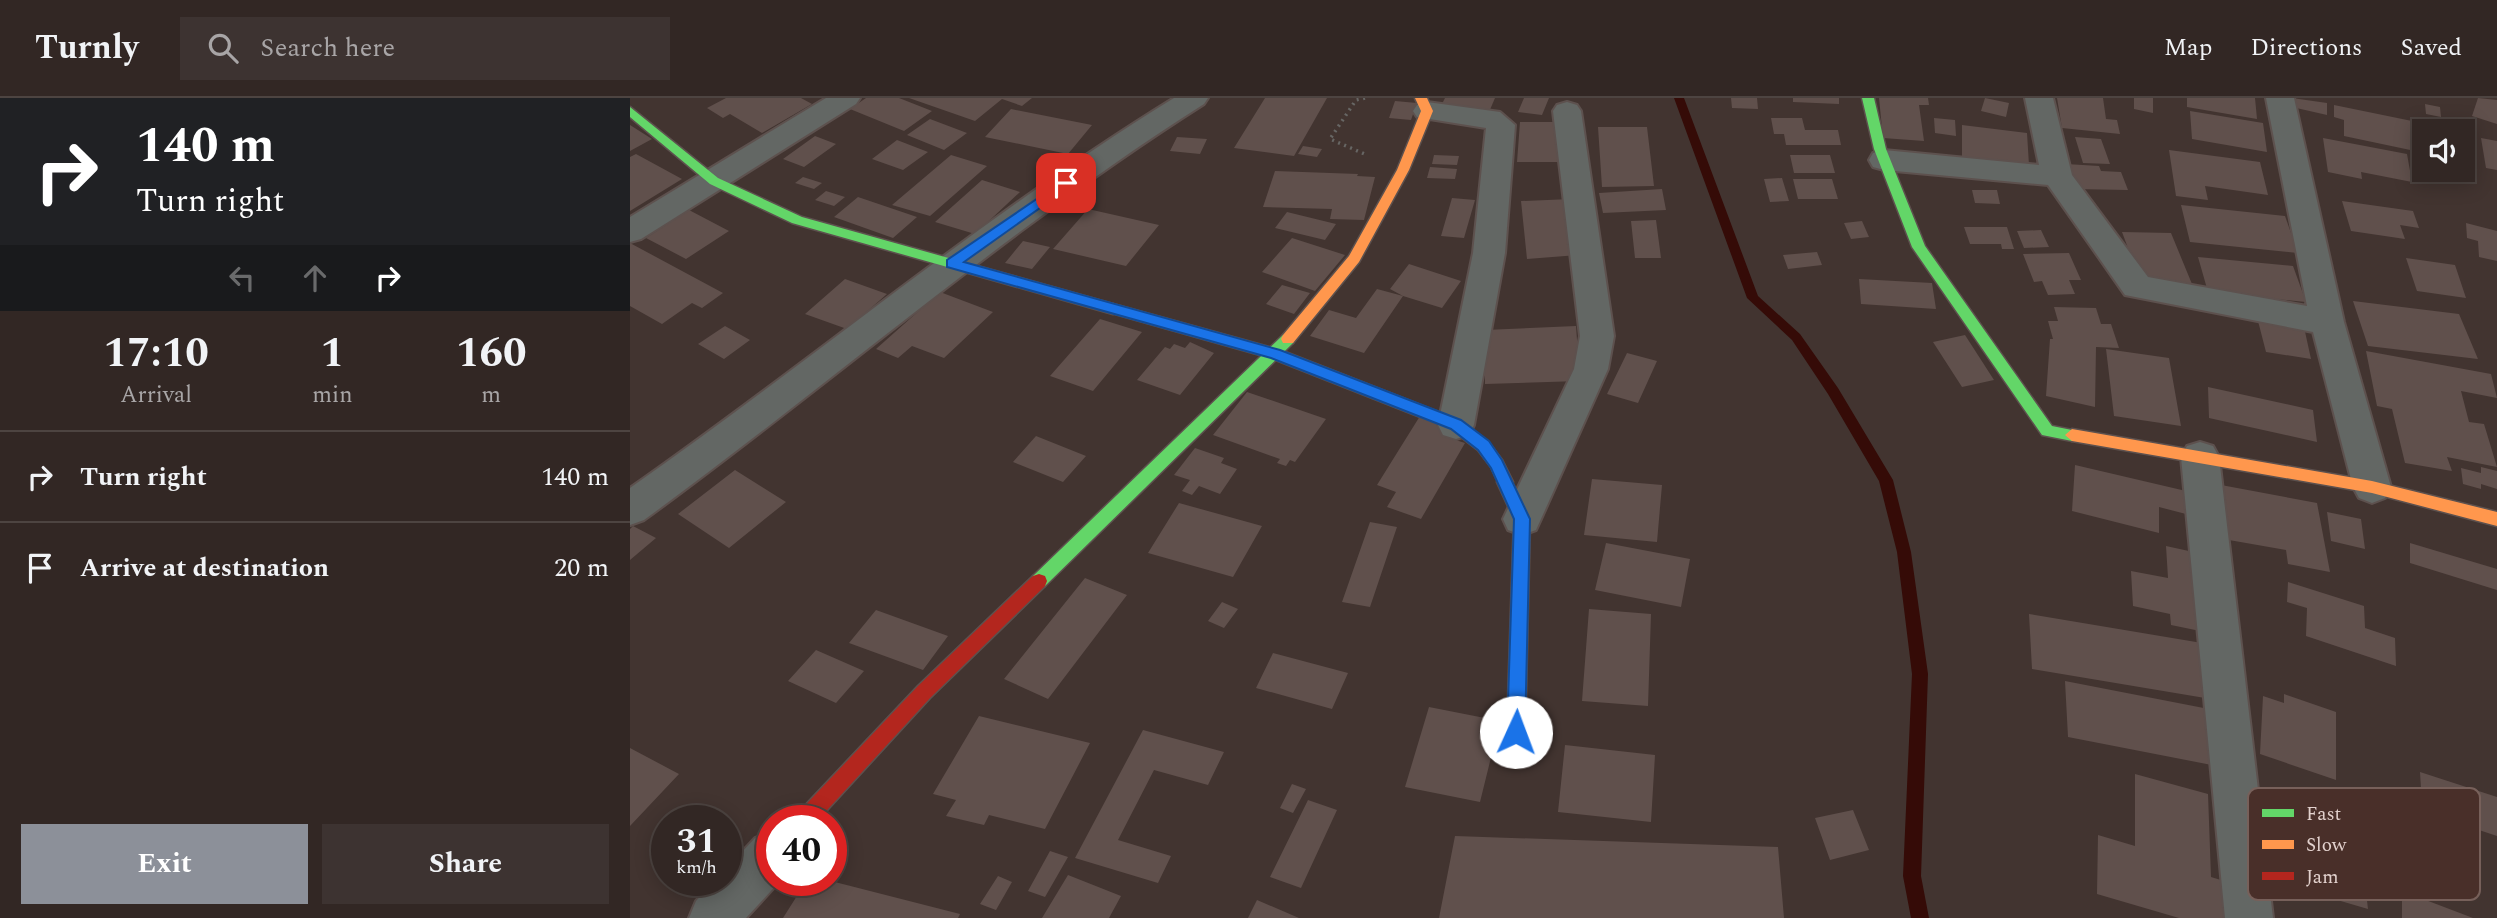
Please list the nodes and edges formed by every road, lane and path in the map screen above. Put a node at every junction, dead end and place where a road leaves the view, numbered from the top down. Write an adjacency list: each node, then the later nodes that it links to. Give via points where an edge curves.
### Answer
1 (846, 98): 13 (street)
2 (1194, 98): 15 (street, via 1123,141)
3 (1365, 98): 11 (path, via 1356,100 1330,139)
4 (1868, 98): 10 (street)
5 (2039, 98): 12 (street)
6 (2280, 98): 16 (street)
7 (1424, 105): 11 (street); 18 (street, via 1490,118 1501,125 1489,253)
8 (630, 111): 13 (street)
9 (1567, 111): 22 (street, via 1596,348 1591,369)
10 (1884, 160): 12 (street); 19 (street, via 1919,247 2048,430)
11 (1403, 170): 17 (street, via 1348,268)
12 (2057, 176): 16 (street, via 2137,288)
13 (714, 181): 14 (street); 15 (street, via 797,220)
14 (630, 231)
15 (952, 264): 17 (street); 21 (street)
16 (2328, 322): 20 (street)
17 (1275, 354): 18 (street); 25 (street, via 924,692)
18 (1456, 425): 22 (street, via 1497,464)
19 (2200, 457): 20 (street); 28 (street)
20 (2372, 487): 23 (street)
21 (630, 509)
22 (1522, 519): 24 (street)
23 (2497, 519)
24 (1516, 732)
25 (818, 805)
26 (756, 872): 27 (street)
27 (713, 918)
28 (2249, 918)

